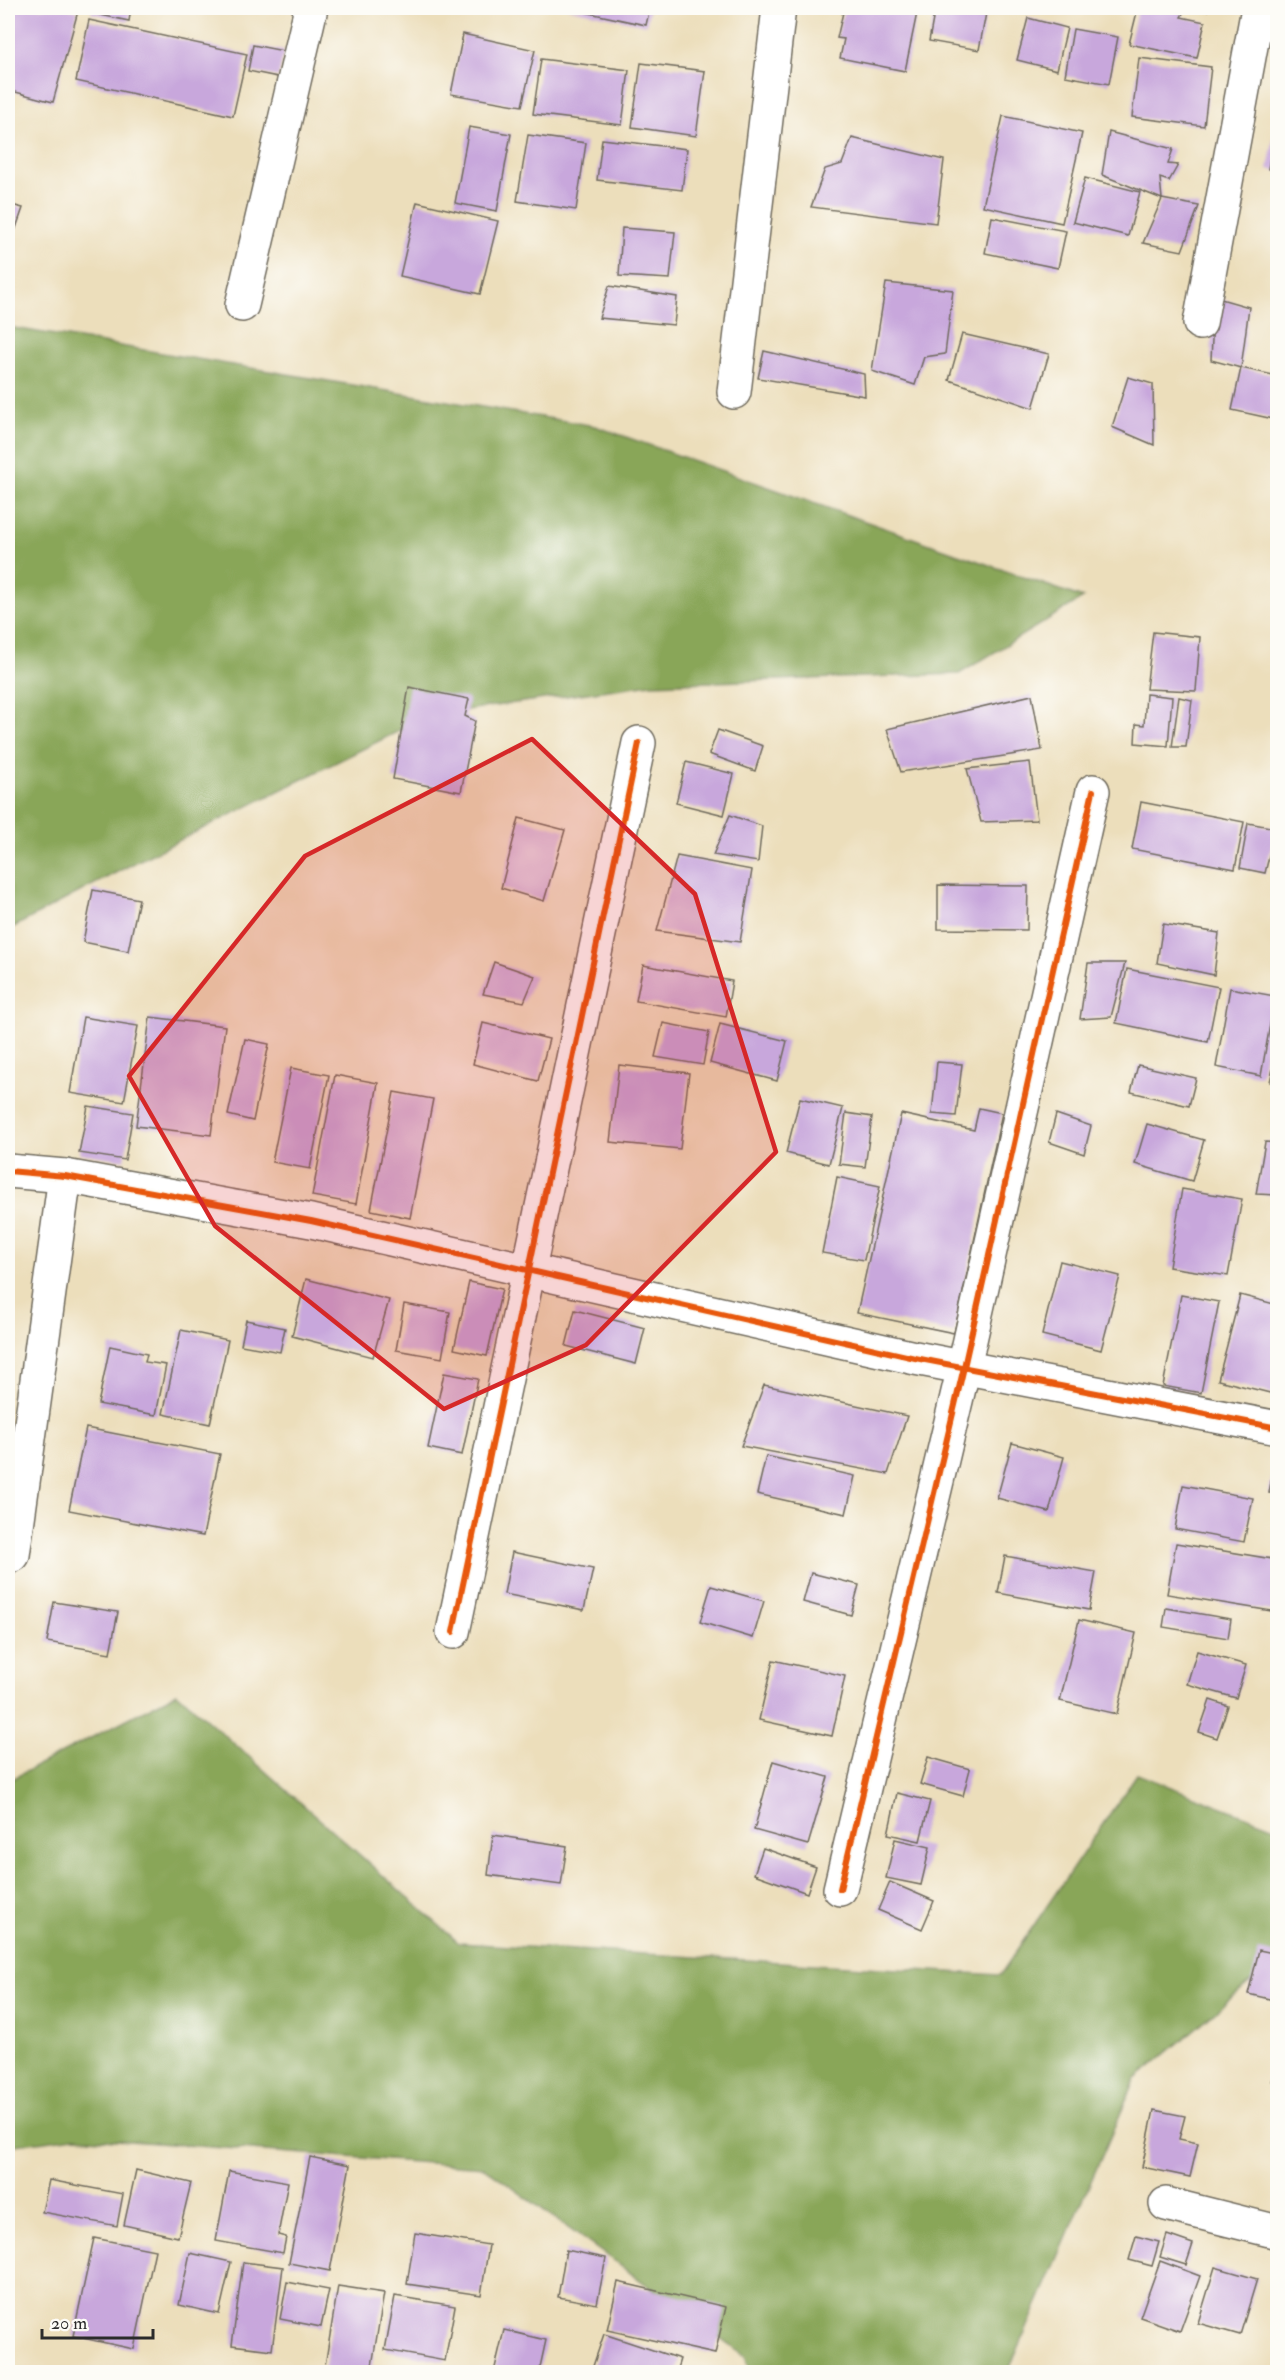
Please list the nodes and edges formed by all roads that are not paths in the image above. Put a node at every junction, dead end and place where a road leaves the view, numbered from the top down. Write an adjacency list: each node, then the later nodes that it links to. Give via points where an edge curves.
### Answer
1 (311, 8): 4 (street)
2 (779, 8): 6 (street)
3 (1258, 8): 5 (street)
4 (242, 305)
5 (1200, 323)
6 (734, 392)
7 (639, 743): 11 (street)
8 (1093, 791): 12 (street)
9 (8, 1171): 10 (street)
10 (65, 1176): 11 (street, via 310,1221); 14 (street)
11 (530, 1270): 12 (street); 15 (street)
12 (964, 1368): 13 (street); 16 (street)
13 (1278, 1428)
14 (13, 1555)
15 (453, 1632)
16 (840, 1889)
17 (1166, 2204): 18 (street)
18 (1278, 2232)

